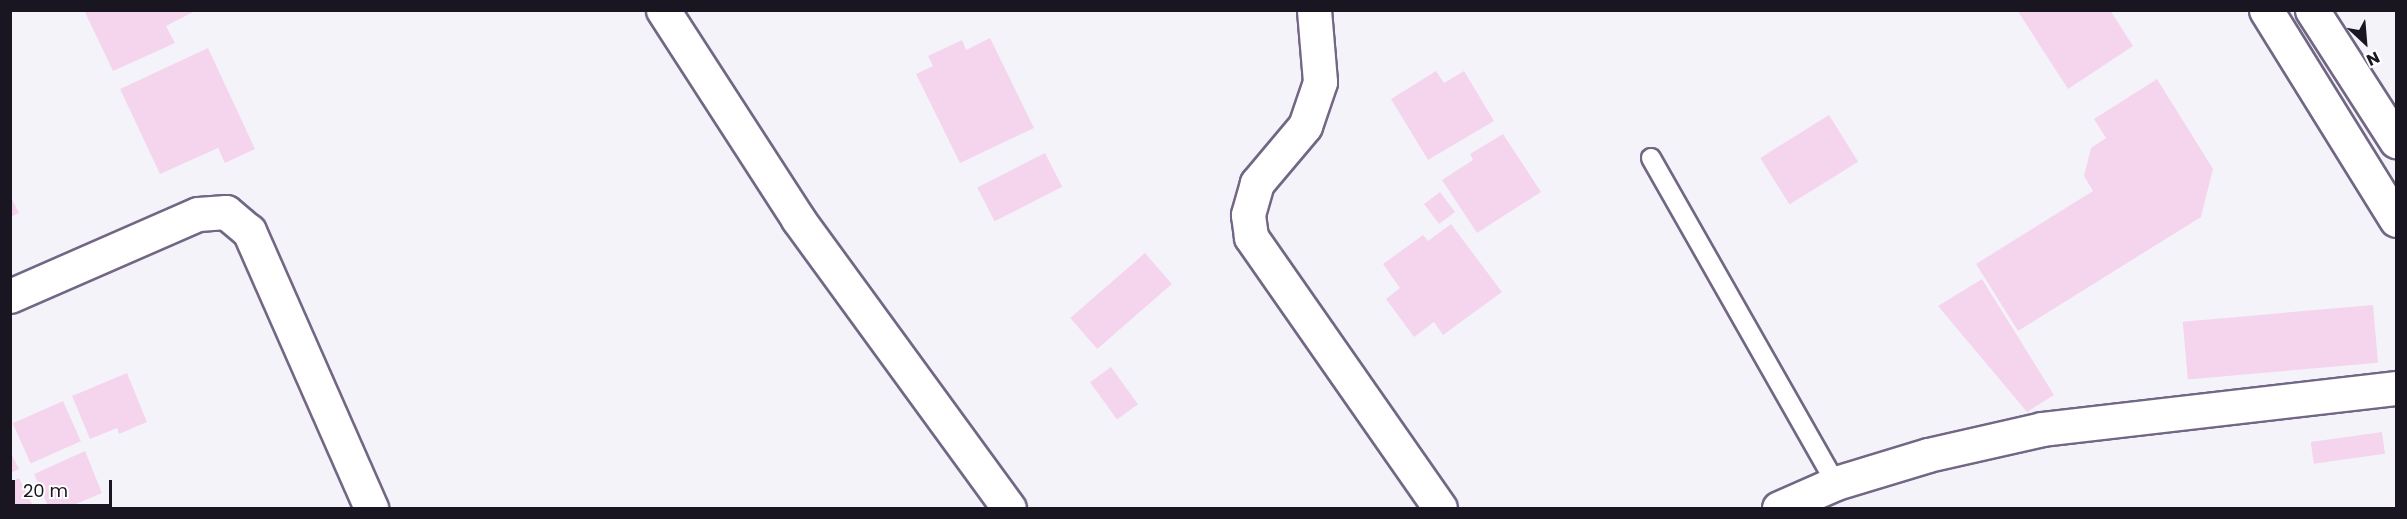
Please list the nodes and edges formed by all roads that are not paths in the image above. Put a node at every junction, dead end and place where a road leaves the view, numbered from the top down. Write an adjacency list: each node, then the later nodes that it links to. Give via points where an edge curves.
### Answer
1 (663, 10): 12 (street, via 798,219)
2 (1314, 10): 13 (street, via 1320,82 1305,126 1257,183 1248,215 1251,237)
3 (2266, 10): 7 (street)
4 (2312, 10): 5 (street)
5 (2397, 141)
6 (1651, 158): 10 (lane)
7 (2397, 220)
8 (10, 296): 11 (street, via 198,214 226,212 249,231)
9 (2397, 388): 10 (street, via 2042,429 1928,455)
10 (1836, 483): 14 (street)
11 (371, 508)
12 (1008, 508)
13 (1440, 508)
14 (1779, 508)

